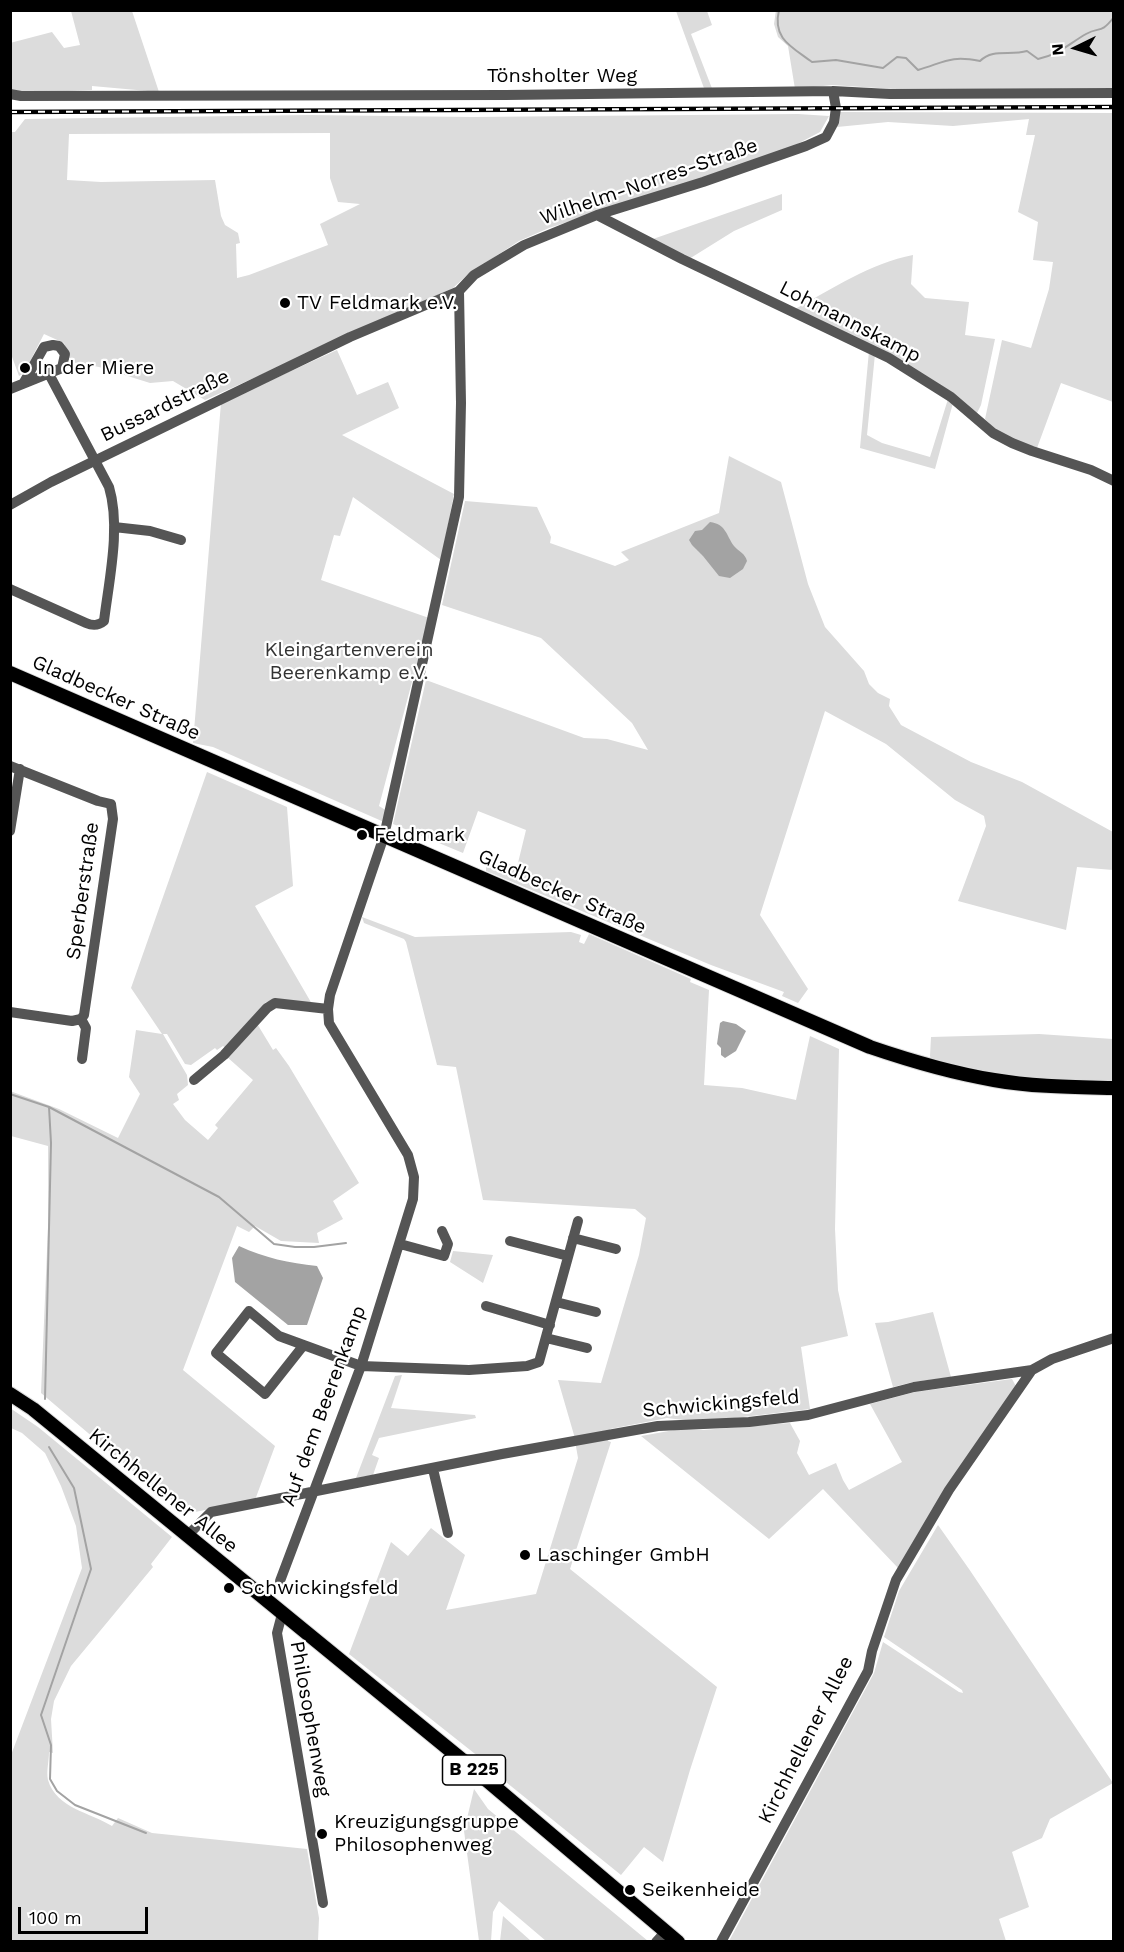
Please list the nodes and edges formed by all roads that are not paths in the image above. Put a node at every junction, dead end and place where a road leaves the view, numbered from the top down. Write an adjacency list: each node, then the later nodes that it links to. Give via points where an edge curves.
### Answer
1 (833, 91): 2 (street, Tönsholter Weg); 3 (street, Tönsholter Weg); 4 (street, Wilhelm-Norres-Straße, via 834,122 826,137 806,147)
2 (1113, 93)
3 (10, 94)
4 (597, 215): 5 (street, Wilhelm-Norres-Straße, via 524,245 474,275); 11 (street, Lohmannskamp, via 888,358 1012,443)
5 (459, 291): 8 (street, Wilhelm-Norres-Straße); 19 (street, via 459,497)
6 (49, 374): 7 (street); 7 (street, via 62,368 65,354 59,346 44,347); 10 (street, Bussardstraße)
7 (23, 384): 9 (street)
8 (252, 384): 10 (street, Bussardstraße)
9 (10, 389)
10 (94, 461): 12 (street, Bussardstraße); 13 (street, Bussardstraße, via 109,487)
11 (1113, 481)
12 (10, 505)
13 (114, 527): 14 (street); 15 (street, Bussardstraße, via 104,621 100,624 93,626)
14 (181, 540)
15 (10, 589)
16 (10, 673): 19 (main road, Gladbecker Straße)
17 (15, 767): 18 (street); 22 (street, Sperberstraße, via 111,804 113,819)
18 (10, 831)
19 (384, 836): 20 (street); 25 (main road, Gladbecker Straße, via 870,1047 927,1066 995,1080)
20 (328, 1010): 24 (street, via 275,1003 224,1056); 30 (street, Auf dem Beerenkamp, via 329,1023 408,1155 414,1177)
21 (10, 1012): 22 (street)
22 (81, 1019): 23 (street, Sperberstraße, via 86,1028)
23 (82, 1059)
24 (194, 1080)
25 (1113, 1088)
26 (578, 1221): 28 (street)
27 (442, 1231): 30 (street, via 448,1245 444,1256)
28 (573, 1238): 31 (street); 32 (street)
29 (510, 1241): 32 (street)
30 (400, 1244): 41 (street, Auf dem Beerenkamp)
31 (615, 1249)
32 (568, 1256): 33 (street)
33 (556, 1302): 35 (street); 36 (street)
34 (486, 1306): 36 (street)
35 (596, 1312)
36 (550, 1325): 37 (street)
37 (546, 1338): 40 (street); 41 (street, via 539,1362 527,1366 453,1370)
38 (1113, 1338): 42 (street, Schwickingsfeld)
39 (303, 1346): 39 (street, via 279,1336 249,1311 216,1353 265,1394); 41 (street)
40 (587, 1348)
41 (361, 1366): 45 (street, Auf dem Beerenkamp)
42 (1032, 1370): 44 (street, Schwickingsfeld, via 914,1387 808,1414 749,1422 658,1426); 53 (street, Kirchhellener Allee, via 949,1490 896,1581 868,1671)
43 (10, 1394): 47 (main road, Kirchhellener Allee / B 225)
44 (433, 1468): 45 (street, Schwickingsfeld); 46 (street)
45 (312, 1493): 47 (street, Schwickingsfeld, via 211,1512); 48 (street, Auf dem Beerenkamp)
46 (448, 1533)
47 (188, 1535): 49 (main road, Kirchhellener Allee / B 225)
48 (280, 1581)
49 (282, 1614): 50 (street, Philosophenweg, via 277,1632); 51 (main road, Kirchhellener Allee / B 225, via 489,1782)
50 (323, 1902)
51 (661, 1936): 52 (main road, Kirchhellener Allee / B 225)
52 (678, 1941)
53 (721, 1941)

